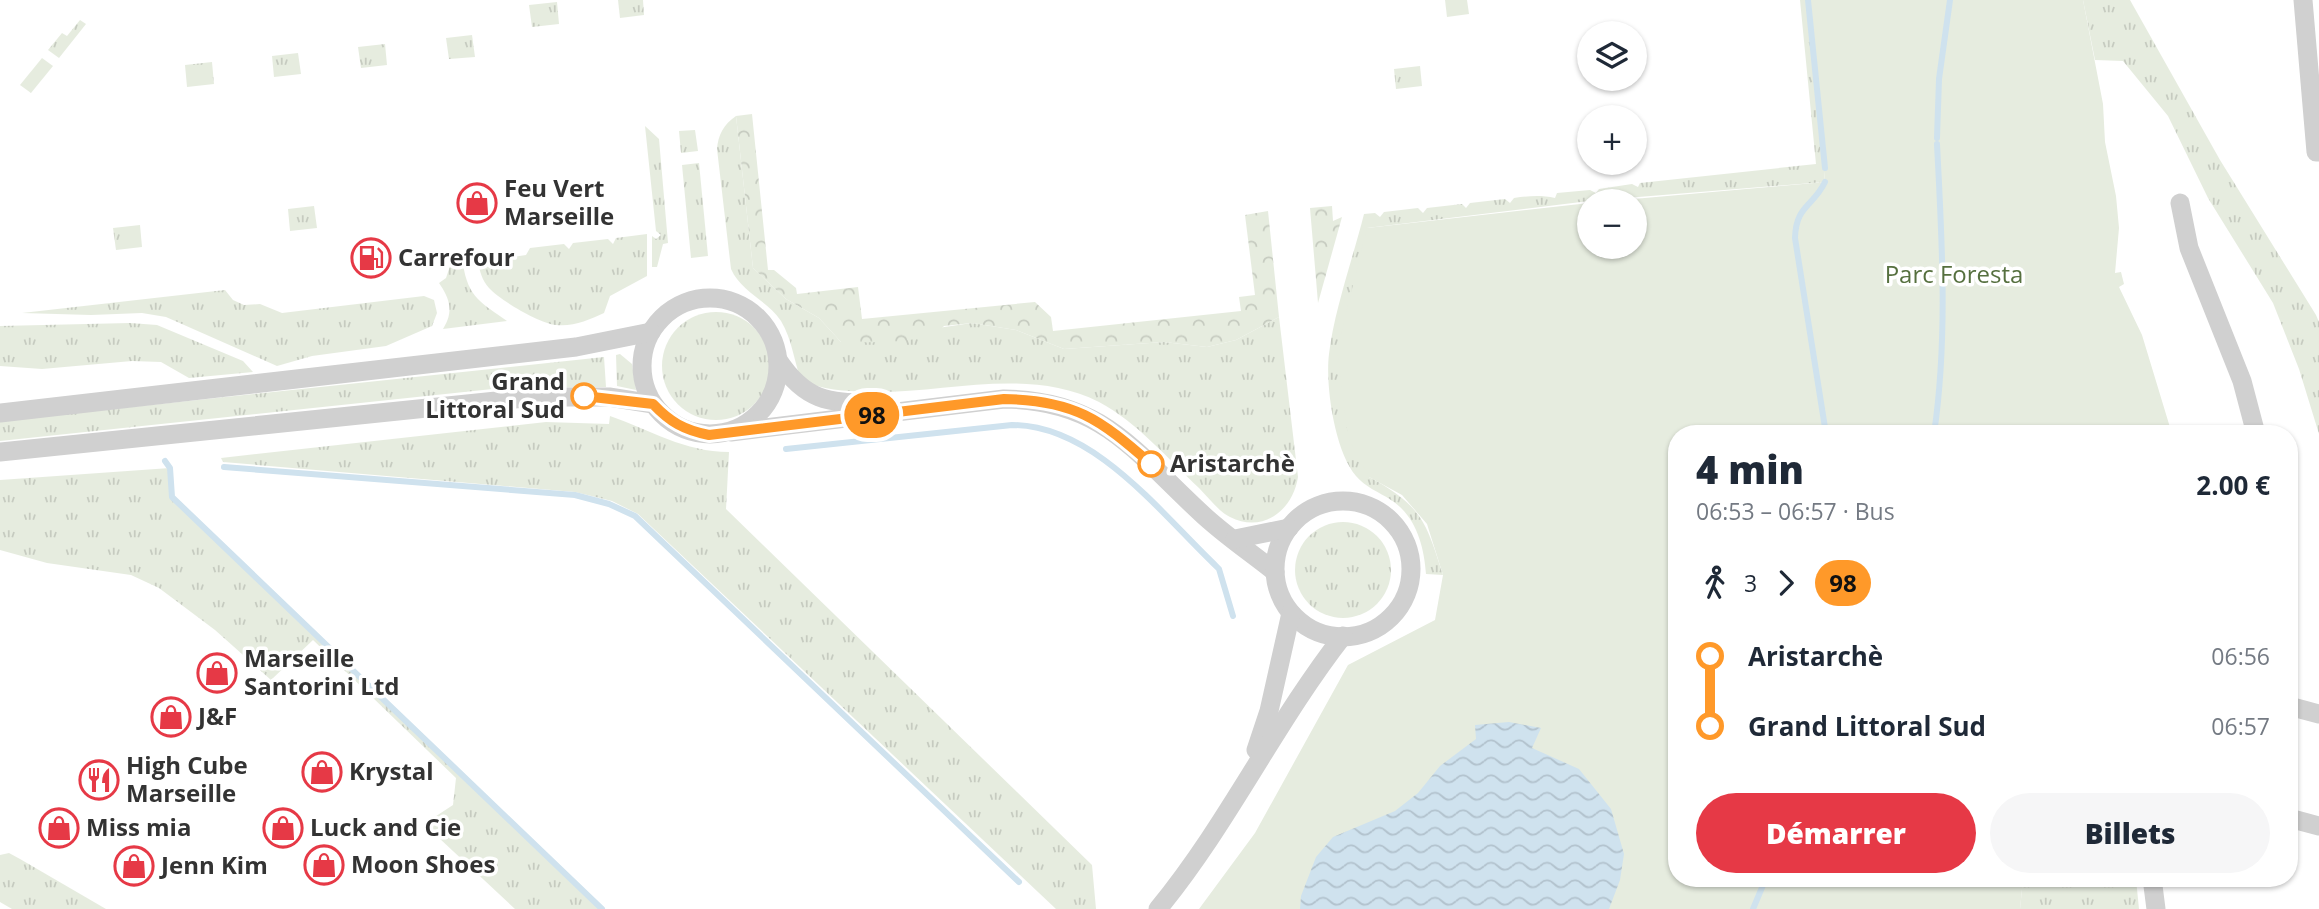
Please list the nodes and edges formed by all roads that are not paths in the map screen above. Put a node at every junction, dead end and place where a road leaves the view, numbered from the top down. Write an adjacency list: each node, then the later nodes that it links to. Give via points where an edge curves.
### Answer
1 (2303, 0): 2 (street)
2 (2319, 152)
3 (2180, 203): 9 (street, via 2189,248 2242,381)
4 (651, 332): 5 (street, via 674,308 705,298 722,299 760,320); 6 (street, via 642,356 643,381); 8 (street, via 563,348)
5 (778, 360): 7 (street, via 810,395 829,401); 10 (street, via 776,383 767,404 751,421)
6 (653, 404): 10 (street, via 687,431); 11 (street, via 609,397 535,397)
7 (932, 406): 10 (street); 13 (street, via 1026,399 1075,409 1101,422)
8 (0, 413)
9 (2254, 425)
10 (731, 432)
11 (0, 452)
12 (1289, 528): 13 (street); 14 (street, via 1276,557); 16 (street, via 1322,503 1350,501 1385,515 1407,545 1411,563 1406,597 1379,626)
13 (1235, 539): 14 (street)
14 (1275, 572): 15 (street)
15 (1291, 613): 16 (street, via 1324,634); 19 (street, via 1269,711)
16 (1343, 636): 19 (street)
17 (2298, 708): 18 (street)
18 (2319, 714)
19 (1245, 781): 23 (street, via 1217,830)
20 (2298, 820): 21 (street)
21 (2319, 826)
22 (2153, 887): 24 (street)
23 (1158, 909)
24 (2155, 909)

